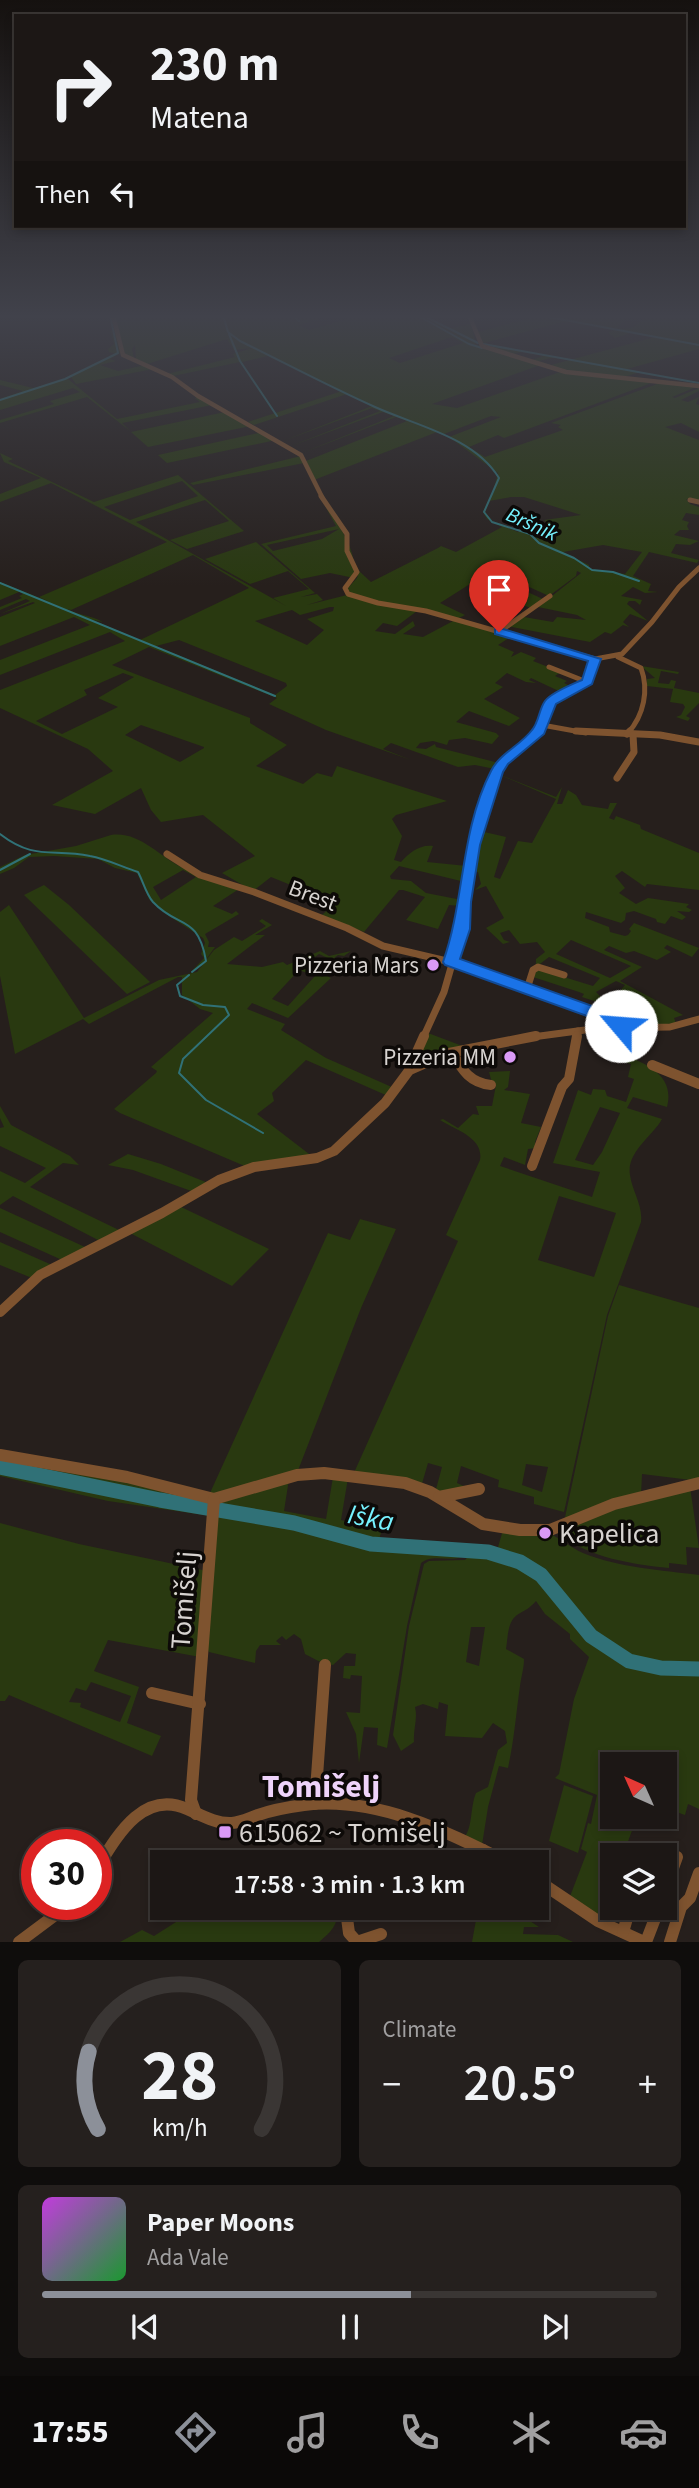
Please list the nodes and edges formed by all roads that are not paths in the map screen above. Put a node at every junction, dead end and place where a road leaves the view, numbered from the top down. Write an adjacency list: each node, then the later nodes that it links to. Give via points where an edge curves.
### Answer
1 (215, 406): 6 (street, via 301,454 316,488 347,534 347,551 357,572 345,588 348,594)
2 (690, 500): 3 (street)
3 (699, 502)
4 (699, 568): 7 (street, via 680,583 653,621)
5 (550, 596): 6 (street)
6 (499, 632): 8 (street)
7 (618, 657): 8 (street); 12 (street, via 641,668 645,678 647,690)
8 (595, 659): 10 (street)
9 (549, 667): 10 (street)
10 (587, 682): 11 (street, via 551,702)
11 (542, 725): 12 (street, via 602,734); 16 (street, via 497,772 473,845 462,929)
12 (632, 732): 13 (street); 14 (street, via 634,752)
13 (699, 742)
14 (617, 778)
15 (167, 854): 16 (street, Brest, via 200,875 347,928 383,946)
16 (451, 962): 18 (street, Brest); 24 (street, via 440,1001)
17 (564, 975): 18 (street, via 538,967)
18 (527, 989): 20 (street, Brest)
19 (699, 1019): 20 (street, Brest, via 668,1027)
20 (621, 1026): 21 (street, Brest)
21 (578, 1031): 22 (street, Brest); 27 (street, via 569,1079)
22 (453, 1053): 24 (street, Brest); 26 (street, via 471,1080)
23 (652, 1065): 25 (street)
24 (408, 1072): 28 (street, via 385,1103 334,1151 317,1158 254,1167 219,1180 40,1275)
25 (699, 1084)
26 (491, 1085)
27 (531, 1166)
28 (0, 1312)
29 (0, 1455): 33 (street, via 127,1477)
30 (699, 1483): 32 (street, via 614,1504 550,1530 483,1524)
31 (478, 1489): 32 (street)
32 (439, 1497): 33 (street, via 405,1483 297,1475)
33 (214, 1507): 36 (street, Tomišelj)
34 (325, 1665): 37 (street)
35 (152, 1693): 36 (street)
36 (200, 1704): 38 (street, Tomišelj, via 191,1800)
37 (315, 1804): 38 (street, via 237,1822); 40 (street, via 375,1808)
38 (196, 1814): 39 (street, via 174,1804 142,1810)
39 (112, 1847)
40 (470, 1850)
41 (699, 1873): 51 (street)
42 (549, 1888): 47 (street)
43 (49, 1920): 49 (street)
44 (347, 1920): 48 (street, via 349,1933 357,1942)
45 (626, 1920): 47 (street)
46 (654, 1920): 50 (street)
47 (623, 1932): 50 (street)
48 (381, 1934)
49 (19, 1942)
50 (645, 1942)
51 (670, 1942)

